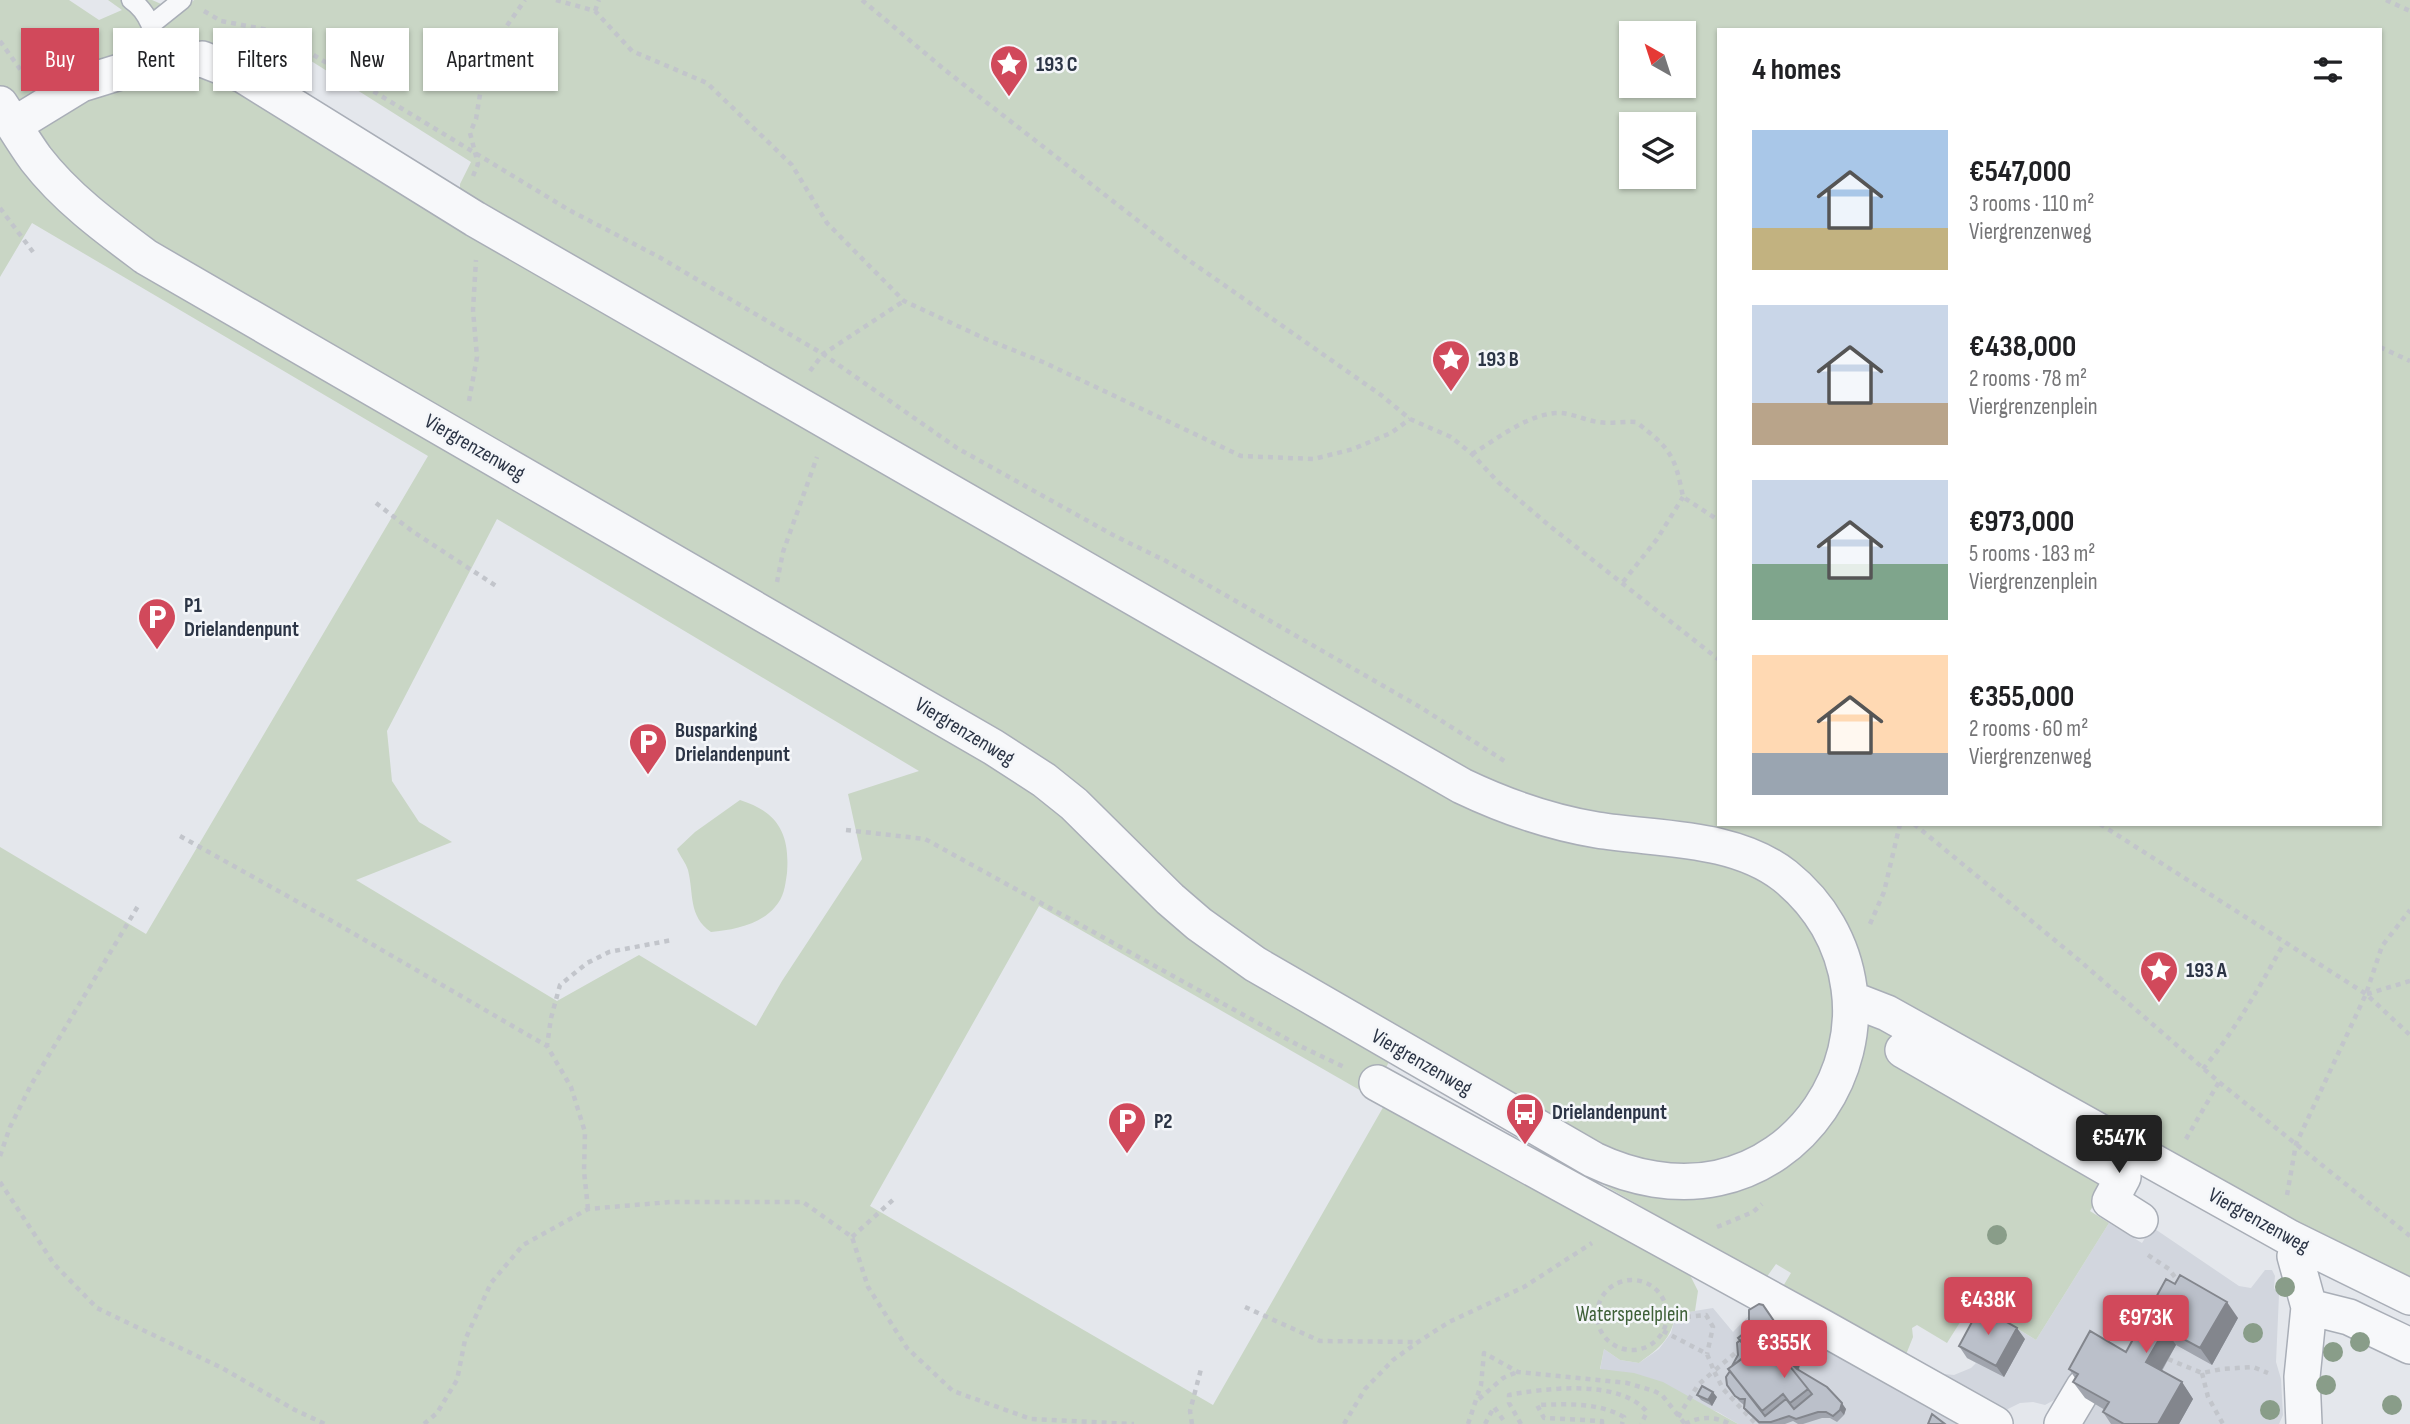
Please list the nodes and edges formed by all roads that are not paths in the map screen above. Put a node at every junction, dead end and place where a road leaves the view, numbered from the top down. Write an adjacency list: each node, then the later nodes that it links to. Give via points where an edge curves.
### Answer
1 (131, 0): 3 (lane)
2 (190, 3): 3 (lane)
3 (152, 24): 4 (lane)
4 (153, 28)
5 (199, 58): 8 (street, Viergrenzenweg, via 231,69 467,214 1462,786 1542,819 1710,845 1767,863 1802,891 1833,933 1843,954)
6 (113, 74): 7 (street, Viergrenzenweg)
7 (7, 114): 8 (street, Viergrenzenweg, via 67,193 146,257 993,747 1044,780 1170,899 1255,964 1537,1129 1616,1170 1644,1178 1693,1182 1749,1168 1782,1149 1809,1123 1831,1091 1850,1043)
8 (1851, 999): 11 (street, Viergrenzenweg, via 1887,1013)
9 (1903, 1050): 11 (street, via 2123,1177 2110,1201 2134,1227)
10 (1377, 1083): 17 (street, via 1471,1132 1620,1224 1683,1241 1784,1312)
11 (2166, 1176): 12 (street, Viergrenzenweg)
12 (2292, 1247): 13 (street, Viergrenzenweg); 14 (street)
13 (2410, 1297)
14 (2309, 1307): 15 (street, via 2349,1317); 19 (street, via 2292,1378)
15 (2410, 1346)
16 (2084, 1387): 18 (street)
17 (1995, 1424)
18 (2062, 1424)
19 (2304, 1424)

